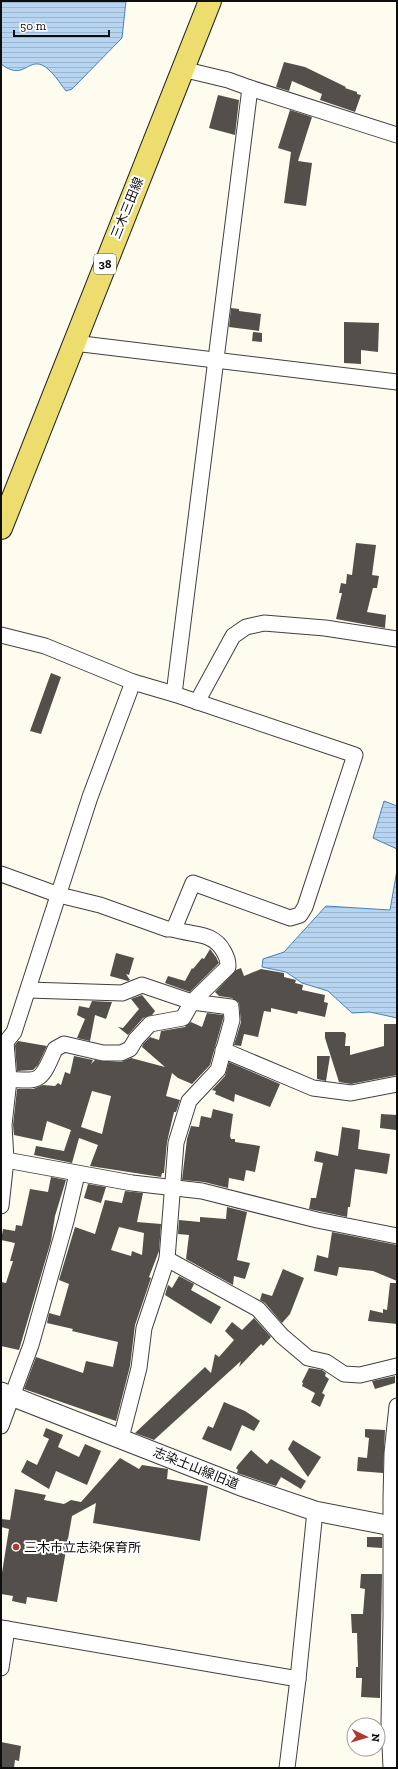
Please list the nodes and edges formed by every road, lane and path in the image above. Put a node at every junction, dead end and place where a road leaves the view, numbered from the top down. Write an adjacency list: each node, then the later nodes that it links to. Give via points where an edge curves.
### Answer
1 (210, 1): 2 (main road, 三木三田線 / 38)
2 (182, 69): 3 (street); 5 (main road, 三木三田線 / 38)
3 (250, 88): 4 (street); 6 (street)
4 (397, 135)
5 (74, 343): 6 (street); 8 (main road, 三木三田線 / 38)
6 (215, 359): 7 (street); 12 (street)
7 (397, 382)
8 (1, 528)
9 (1, 635): 11 (street, via 45,646)
10 (397, 639): 13 (street, via 285,624 264,623 246,627 233,636)
11 (132, 682): 12 (street); 15 (street, via 90,797)
12 (174, 694): 13 (street)
13 (197, 702): 16 (street, via 355,755 305,907 300,915 290,918 193,883)
14 (1, 874): 15 (street)
15 (59, 895): 16 (street, via 100,905 166,929); 17 (street)
16 (173, 929): 18 (street, via 208,936 220,945 228,960 228,967)
17 (28, 990): 18 (street, via 122,993 142,985); 19 (street, via 14,1032)
18 (192, 1002): 20 (street, via 231,1007 232,1020); 21 (street, via 183,1018 150,1024 136,1038 130,1049 121,1053 103,1053 64,1044 55,1049 46,1070 39,1078 26,1082)
19 (4, 1042): 21 (street)
20 (223, 1050): 22 (street, via 313,1088 350,1093); 26 (street, via 218,1070 189,1100 176,1143)
21 (5, 1079): 23 (street)
22 (397, 1084)
23 (3, 1124): 24 (street)
24 (6, 1160): 25 (street); 27 (street)
25 (77, 1174): 26 (street); 31 (street, via 31,1345)
26 (173, 1188): 28 (street, via 202,1191 317,1220); 29 (street)
27 (1, 1206)
28 (397, 1236)
29 (167, 1259): 30 (street, via 258,1309 282,1336 308,1358 326,1362 344,1374 360,1376); 34 (street, via 144,1328 139,1368)
30 (397, 1366)
31 (6, 1394): 33 (street); 34 (street, 志染土山線旧道)
32 (397, 1406): 36 (street, via 392,1453 391,1499)
33 (1, 1426)
34 (121, 1438): 35 (street, 志染土山線旧道, via 241,1486)
35 (315, 1510): 36 (street, 志染土山線旧道); 39 (street)
36 (394, 1527): 41 (street, via 389,1722)
37 (4, 1628): 38 (street); 39 (street)
38 (1, 1668)
39 (298, 1679): 40 (street)
40 (287, 1768)
41 (392, 1768)

